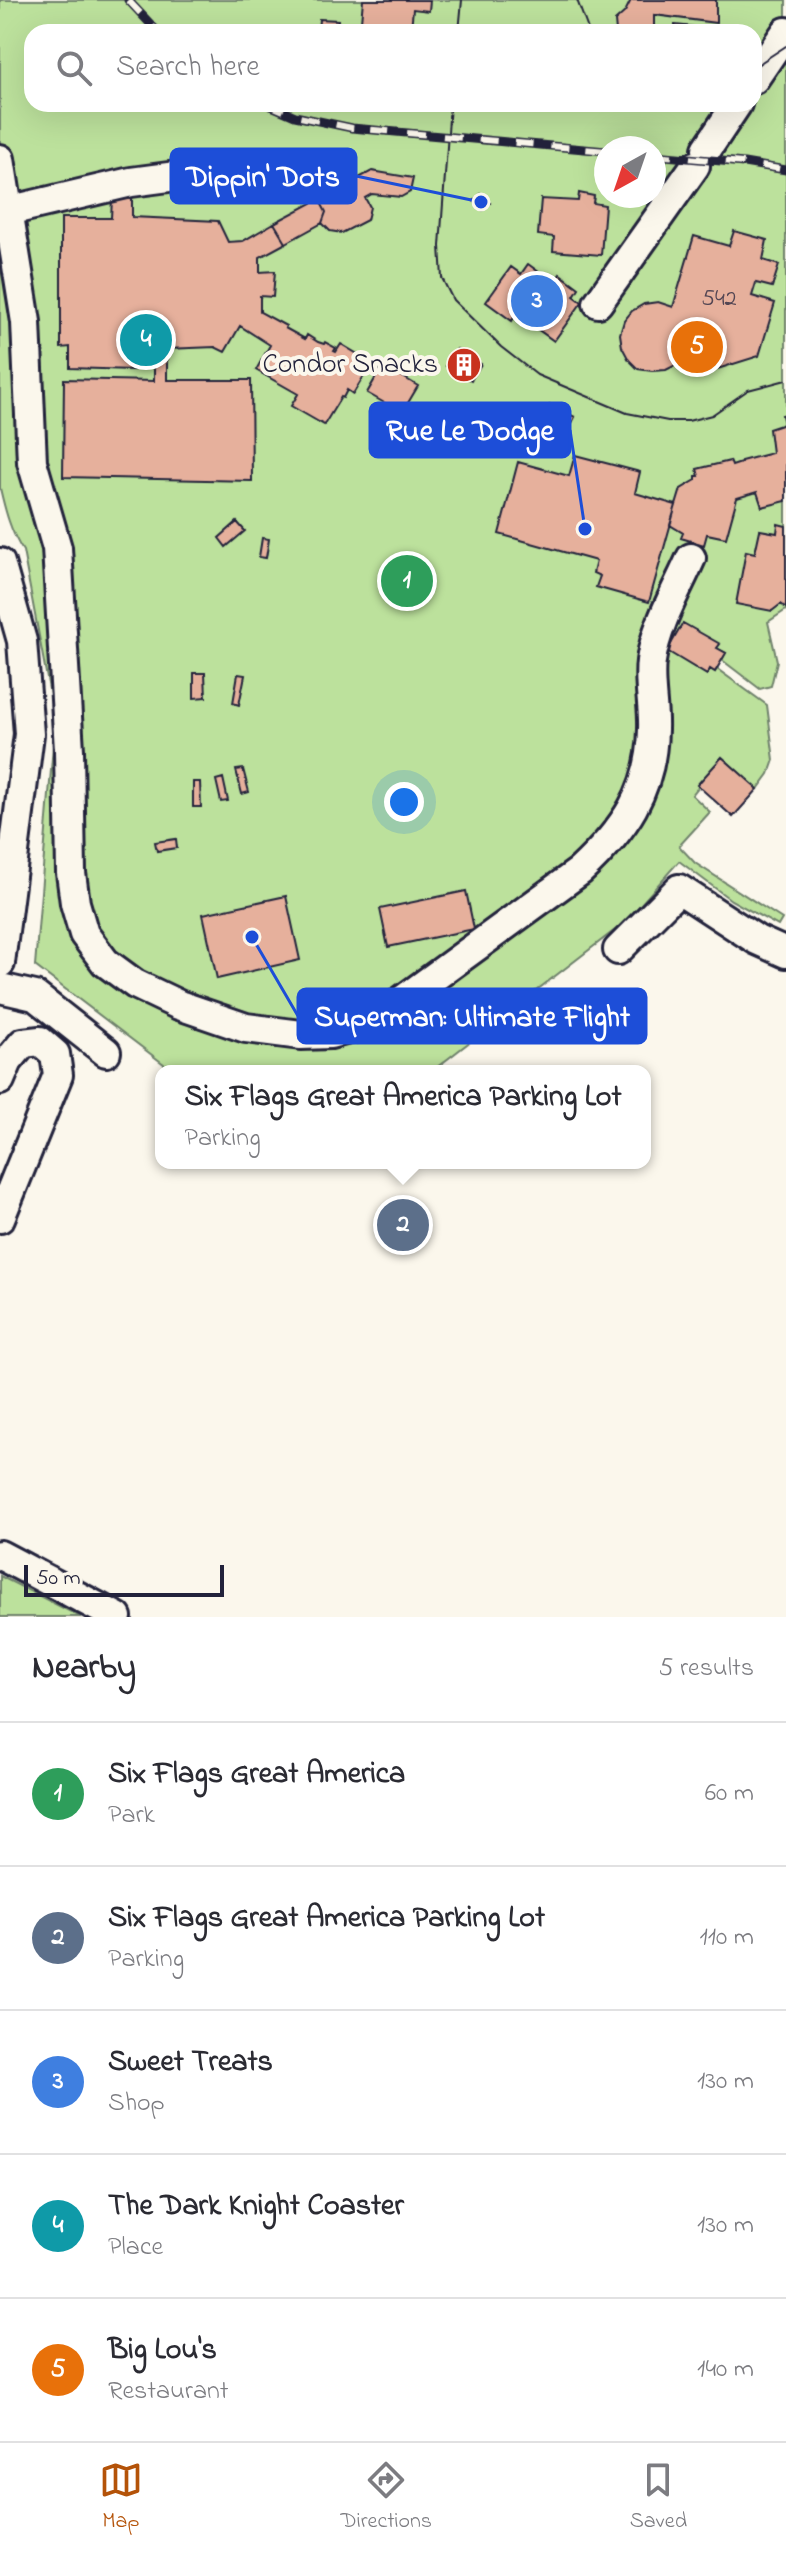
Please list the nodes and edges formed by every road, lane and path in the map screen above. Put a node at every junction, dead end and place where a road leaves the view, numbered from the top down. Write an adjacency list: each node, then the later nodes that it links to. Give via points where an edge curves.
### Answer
1 (786, 32): 2 (lane)
2 (762, 67)
3 (732, 112): 7 (lane)
4 (0, 159): 6 (lane)
5 (337, 181): 6 (lane, via 237,168 131,182)
6 (8, 211): 8 (lane, via 26,322 32,462 57,548 75,903 84,934 105,962 135,984 246,1028 330,1034 389,1010 580,871 630,816 644,785 654,728 650,663)
7 (598, 303)
8 (691, 558)
9 (0, 563): 12 (lane, via 22,641 29,734)
10 (618, 950): 11 (lane, via 679,889)
11 (786, 953)
12 (0, 963)
13 (0, 988): 14 (lane, via 35,996)
14 (106, 1052)
15 (0, 1080): 16 (lane, via 23,1043 40,1041 55,1054 58,1075)
16 (0, 1218)
17 (0, 1555): 18 (lane)
18 (117, 1617)

